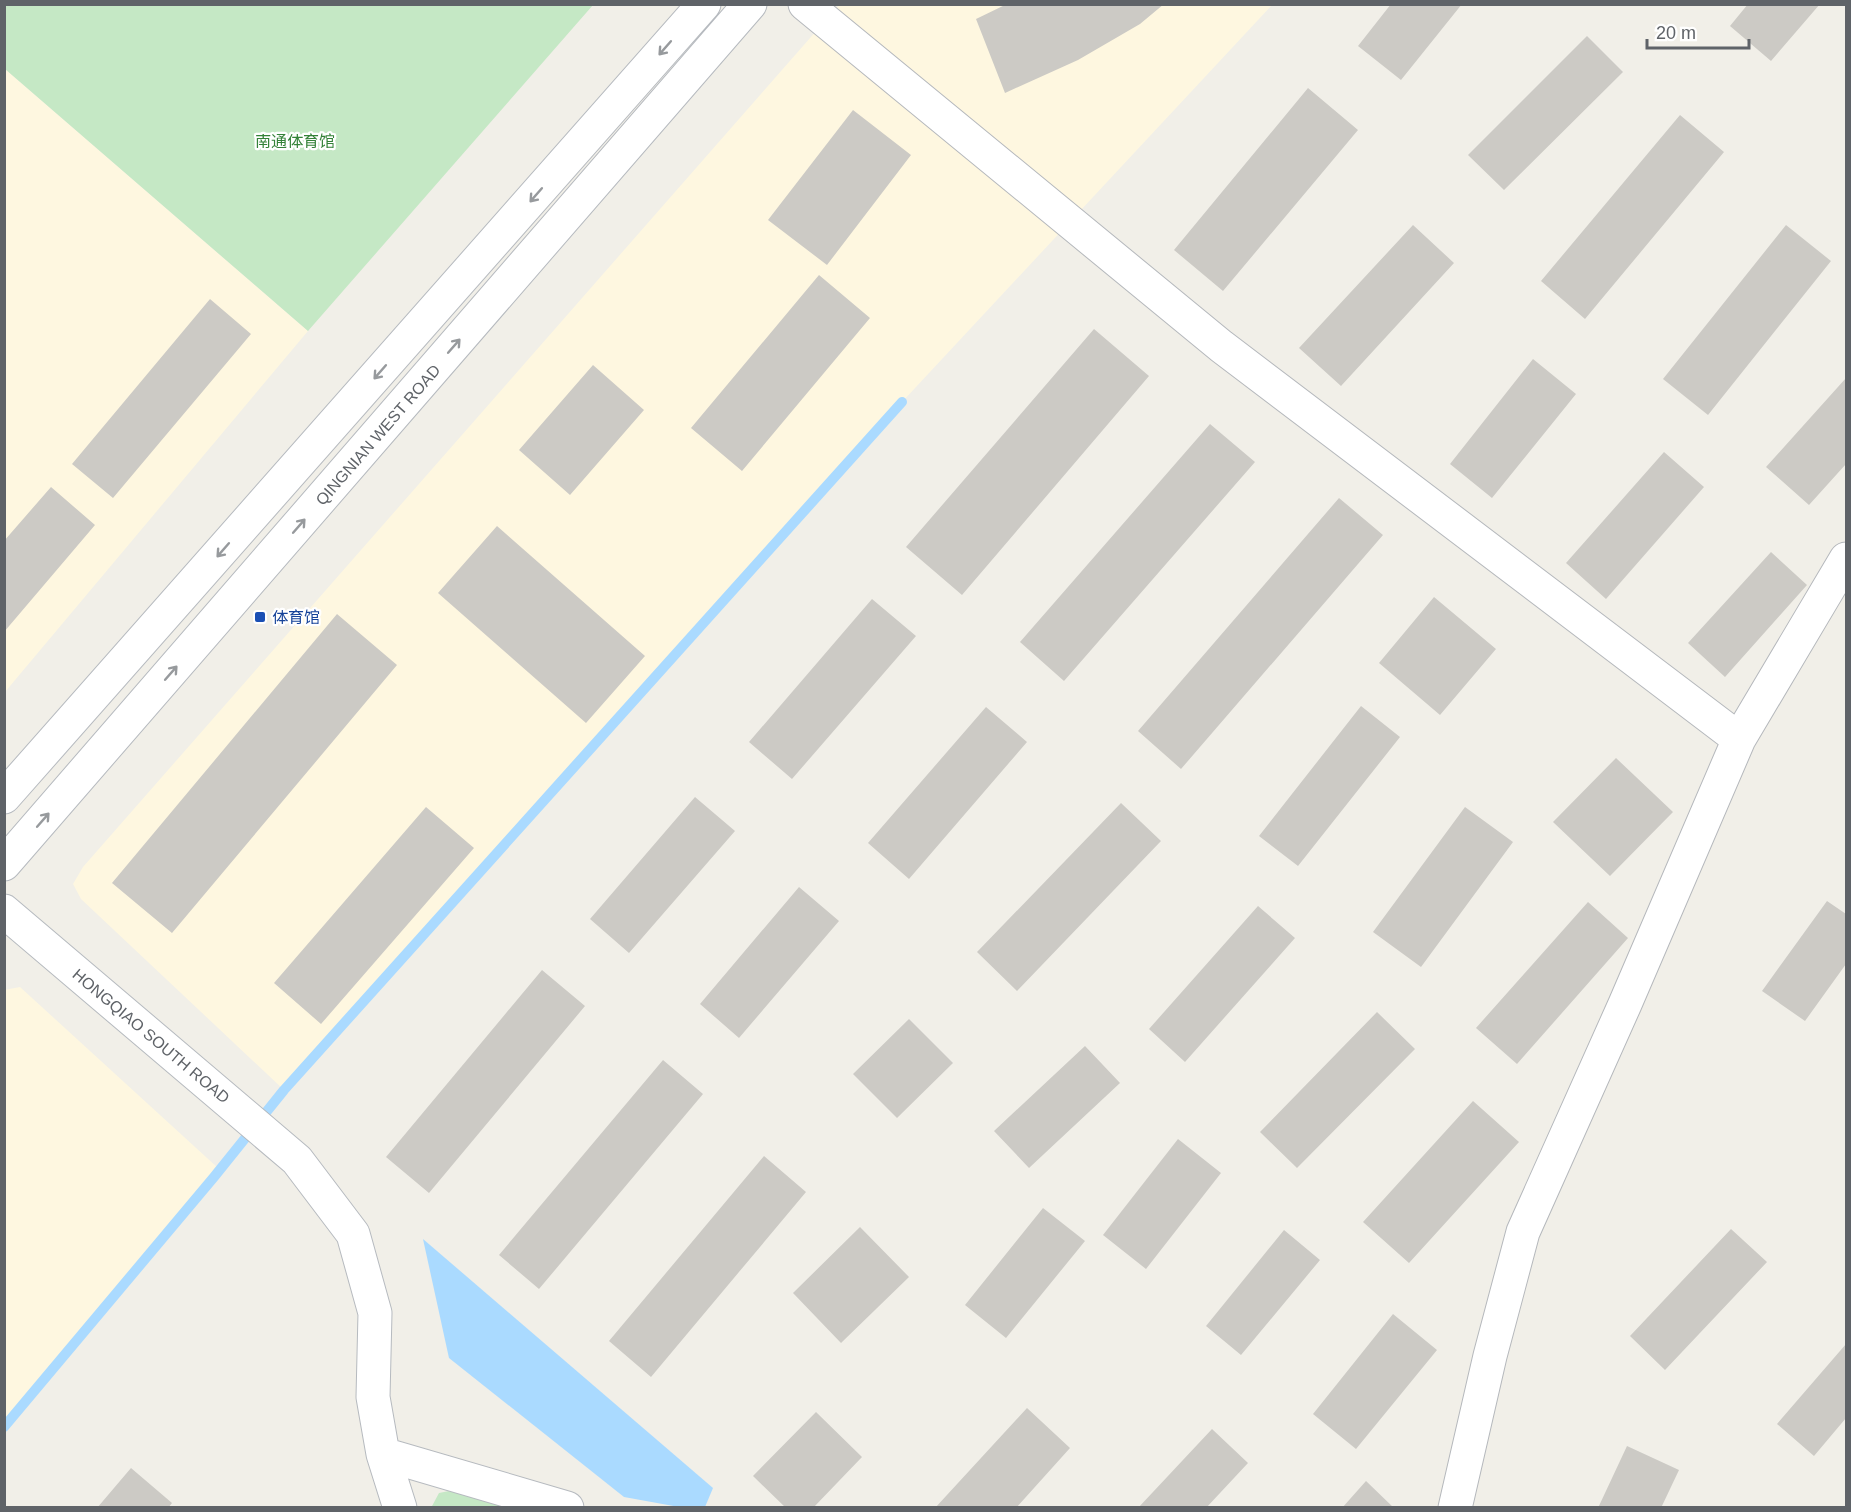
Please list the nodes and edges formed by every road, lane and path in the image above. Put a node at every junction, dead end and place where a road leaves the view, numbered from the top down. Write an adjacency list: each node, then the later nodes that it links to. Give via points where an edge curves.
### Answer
1 (704, 4): 6 (street, one-way to 6)
2 (750, 4): 7 (street, QINGNIAN WEST ROAD, one-way to 2)
3 (805, 4): 5 (street, via 1221,346)
4 (1846, 559): 5 (street)
5 (1739, 739): 12 (street, via 1523,1232)
6 (4, 797)
7 (4, 864)
8 (4, 911): 9 (street, HONGQIAO SOUTH ROAD, via 297,1160 353,1234 375,1313 373,1397)
9 (383, 1454): 10 (street, HONGQIAO SOUTH ROAD); 11 (street)
10 (400, 1508)
11 (567, 1508)
12 (1455, 1508)

